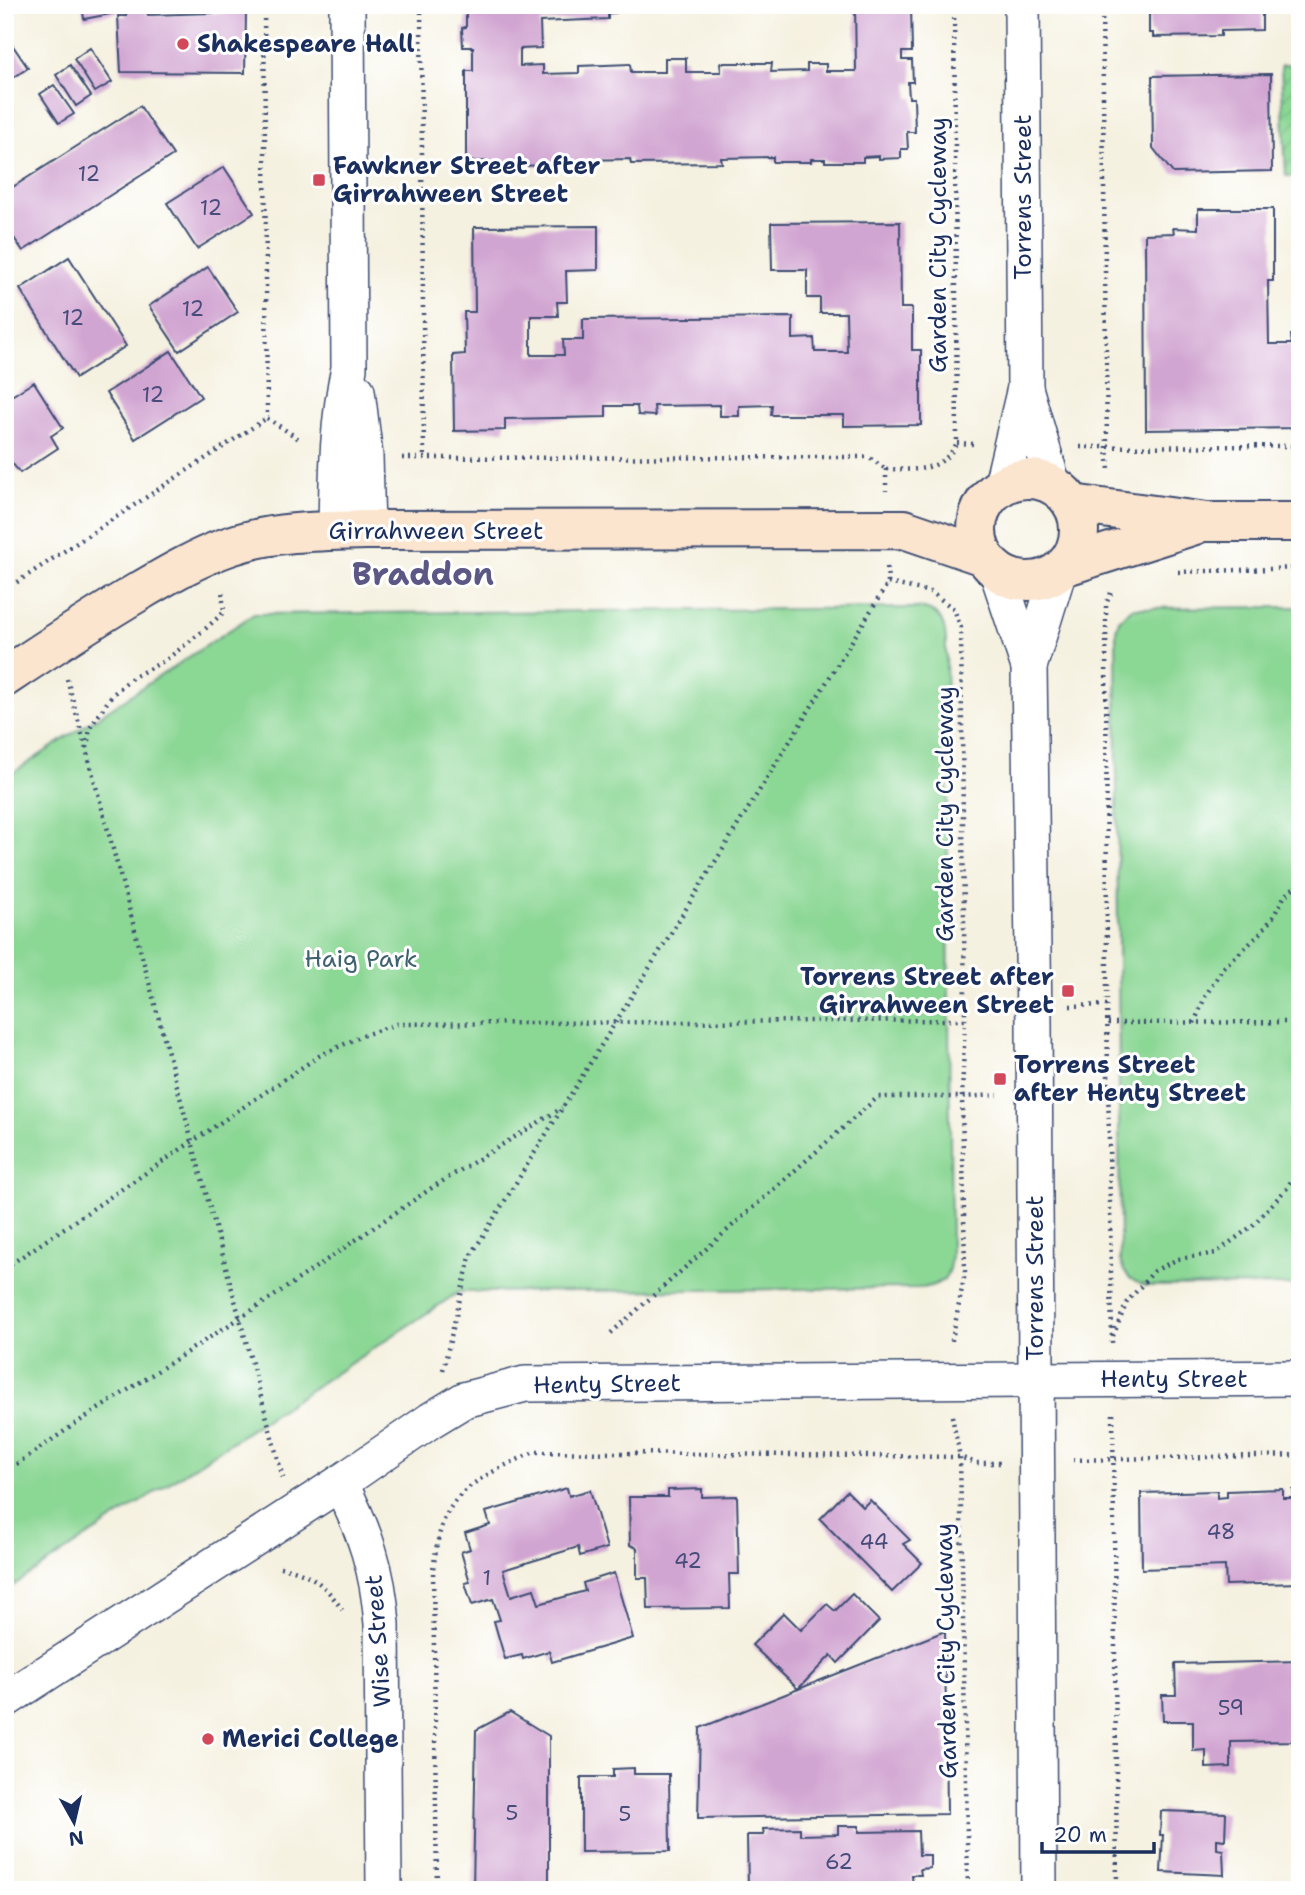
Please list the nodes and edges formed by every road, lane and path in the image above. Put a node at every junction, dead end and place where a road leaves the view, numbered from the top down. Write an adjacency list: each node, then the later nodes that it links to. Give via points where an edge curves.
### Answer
1 (264, 5): 21 (path, via 267,418)
2 (347, 5): 14 (street, via 349,368 359,395 365,456)
3 (421, 5): 4 (path, Garden City Cycleway, via 424,459 869,457 886,469 922,470 950,456 957,443)
4 (954, 5)
5 (1022, 5): 7 (street, Torrens Street)
6 (1102, 5): 8 (path, via 1107,447)
7 (1025, 388): 9 (street, Torrens Street); 10 (street, Torrens Street)
8 (1300, 446)
9 (995, 491): 10 (street, via 1027,478); 13 (street, Girrahween Street); 16 (street, via 979,513 976,530)
10 (1063, 494): 11 (street); 18 (street, via 1079,520 1079,538)
11 (1207, 522): 12 (street); 18 (street)
12 (1300, 523)
13 (904, 529): 14 (street, Girrahween Street); 16 (street, Girrahween Street)
14 (352, 531): 15 (street, Girrahween Street, via 260,538)
15 (207, 555): 22 (street, Girrahween Street); 25 (path, via 222,590 224,612 166,660 133,677 112,695 90,728)
16 (990, 564): 18 (street, via 1011,578 1028,581); 23 (street, Torrens Street)
17 (1300, 568): 19 (path)
18 (1061, 569): 23 (street, Torrens Street)
19 (1169, 573)
20 (1114, 585): 29 (path, via 1106,604)
21 (5, 590)
22 (57, 643): 24 (street, Girrahween Street); 25 (path)
23 (1029, 667): 42 (street, Torrens Street)
24 (5, 677)
25 (87, 752): 34 (path)
26 (1300, 882): 30 (path, via 1259,934 1223,968)
27 (965, 1020): 28 (path); 28 (path, Garden City Cycleway, via 961,628 954,609 931,592 888,583); 32 (path, Garden City Cycleway)
28 (615, 1023): 33 (path); 34 (path, via 397,1024 319,1056)
29 (1108, 1023): 30 (path); 39 (path)
30 (1194, 1023): 31 (path)
31 (1300, 1023)
32 (962, 1097): 38 (path, via 878,1097); 40 (path, Garden City Cycleway, via 965,1273)
33 (563, 1107): 37 (path); 45 (path, via 470,1257)
34 (192, 1141): 36 (path); 37 (path)
35 (1300, 1166): 39 (path, via 1287,1188 1252,1226 1216,1253 1178,1259 1154,1271 1128,1301)
36 (5, 1268)
37 (239, 1316): 50 (path); 52 (path)
38 (611, 1333)
39 (1112, 1339): 43 (path)
40 (951, 1344)
41 (1300, 1378): 43 (street, Henty Street)
42 (1036, 1380): 43 (street, Henty Street); 45 (street, Henty Street, via 525,1384 464,1400); 59 (street, Torrens Street)
43 (1112, 1380): 48 (path)
44 (951, 1412): 47 (path, Garden City Cycleway)
45 (431, 1420): 51 (street, Henty Street)
46 (1300, 1455): 48 (path)
47 (960, 1457): 49 (path); 57 (path, via 534,1452 473,1483 449,1510 433,1569); 58 (path, Garden City Cycleway)
48 (1114, 1459): 60 (path)
49 (976, 1463)
50 (5, 1472)
51 (340, 1483): 52 (street, Henty Street); 56 (street, Wise Street, via 371,1555 380,1591)
52 (293, 1513): 55 (street, Henty Street)
53 (272, 1568): 54 (path, via 306,1574 330,1591)
54 (344, 1612)
55 (5, 1700)
56 (384, 1890)
57 (436, 1890)
58 (968, 1890)
59 (1039, 1890)
60 (1117, 1890)

